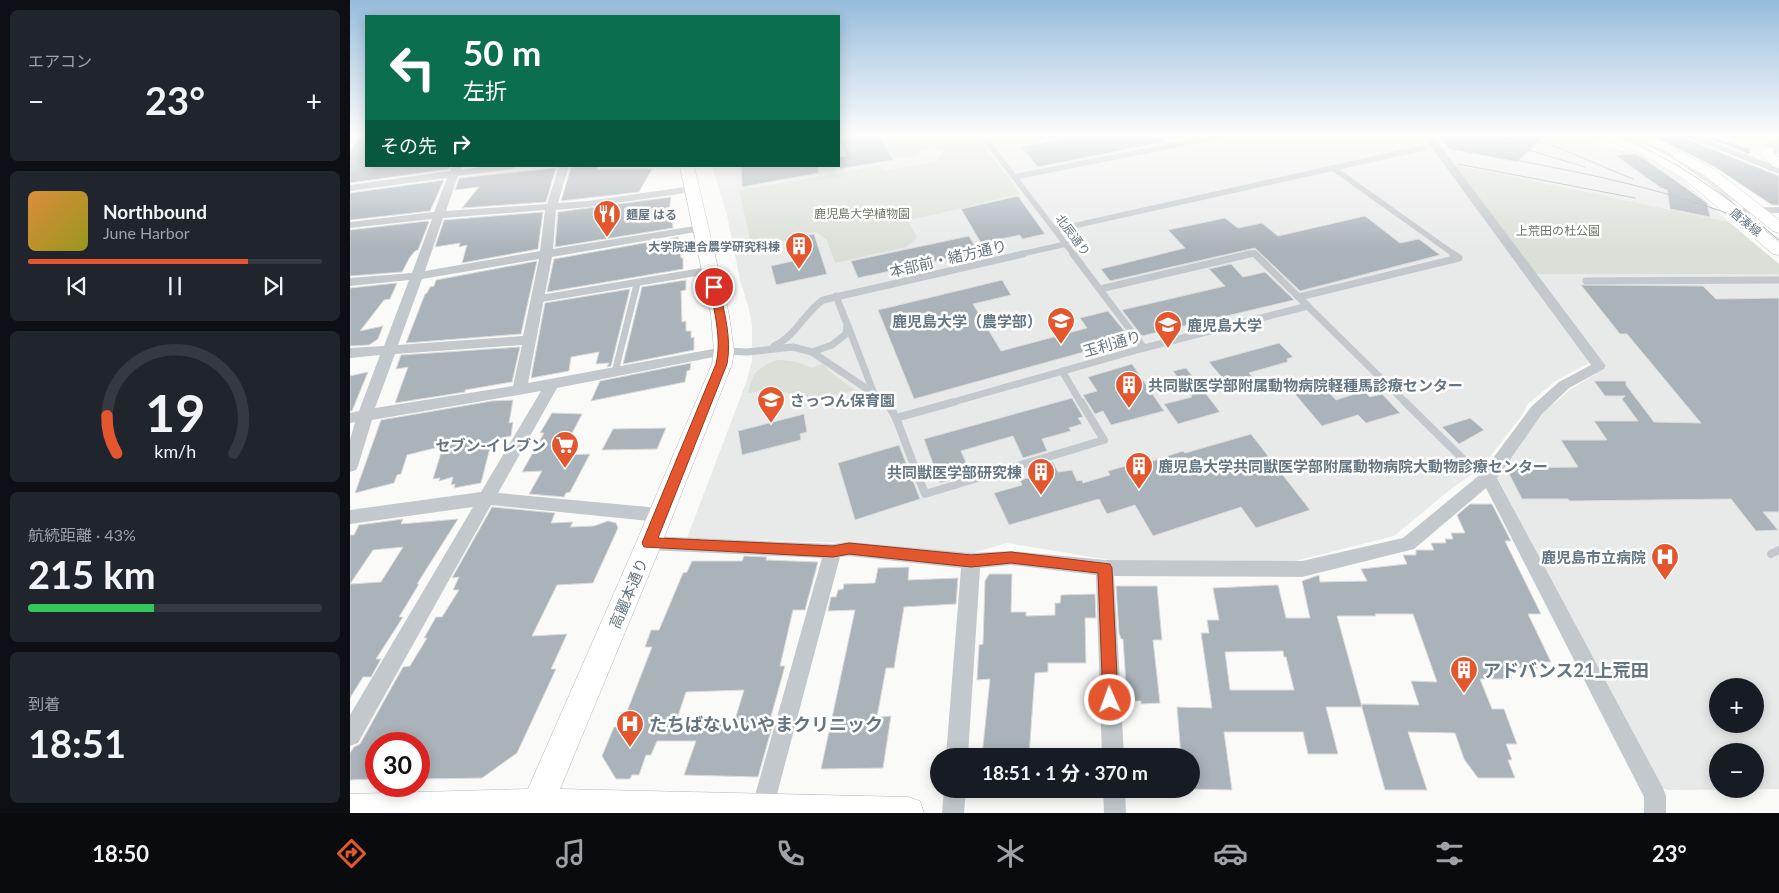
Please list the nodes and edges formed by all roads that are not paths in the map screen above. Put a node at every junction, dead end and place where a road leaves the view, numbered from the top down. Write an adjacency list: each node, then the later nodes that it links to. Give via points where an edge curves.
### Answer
1 (433, 174): 13 (street)
2 (455, 174): 19 (street)
3 (561, 174): 15 (street)
4 (689, 174): 14 (street, 高麗本通り)
5 (1012, 174): 12 (lane, 北辰通り)
6 (1029, 174): 12 (lane)
7 (1305, 174): 23 (lane)
8 (1340, 174): 35 (lane, via 1459,258)
9 (1450, 174): 56 (street, via 1599,366 1564,385 1537,410)
10 (1684, 174): 16 (street, 唐湊線)
11 (1711, 174): 17 (street, 唐湊線)
12 (1014, 177): 23 (lane, 北辰通り)
13 (350, 188)
14 (692, 189): 15 (street); 21 (street, 高麗本通り)
15 (551, 207): 19 (street); 26 (street)
16 (1732, 210): 17 (street); 25 (street, 唐湊線)
17 (1756, 210): 18 (street); 22 (street, 唐湊線)
18 (1779, 210)
19 (439, 215): 20 (street); 28 (street)
20 (350, 225)
21 (701, 228): 26 (street); 27 (street, 高麗本通り)
22 (1779, 228)
23 (1055, 230): 24 (lane, 北辰通り)
24 (1066, 244): 33 (lane, 北辰通り); 34 (lane, 本部前・緒方通り)
25 (1779, 250)
26 (546, 255): 28 (street); 36 (street)
27 (711, 270): 32 (lane); 43 (street, 高麗本通り)
28 (416, 276): 31 (street); 41 (street)
29 (1779, 280): 30 (lane)
30 (1586, 281)
31 (350, 282)
32 (637, 284): 36 (lane); 47 (lane)
33 (1100, 289): 35 (lane, via 1254,253); 40 (lane, 北辰通り)
34 (836, 296): 38 (lane); 42 (lane, 本部前・緒方通り, via 814,305 783,343)
35 (1299, 297): 37 (lane)
36 (538, 299): 39 (street)
37 (1308, 306): 40 (lane, 玉利通り); 55 (lane)
38 (847, 324): 44 (lane, via 846,334 832,345); 50 (lane)
39 (528, 340): 41 (street); 49 (street)
40 (1144, 348): 46 (lane, 玉利通り)
41 (390, 349): 45 (street); 51 (street)
42 (763, 350): 43 (lane); 44 (lane, via 793,347)
43 (724, 351): 47 (street); 58 (street, 高麗本通り, via 717,378)
44 (812, 352): 50 (lane)
45 (350, 353)
46 (1062, 371): 53 (lane, 玉利通り); 53 (lane, via 1104,440 925,494)
47 (616, 372): 48 (street)
48 (552, 384): 49 (street); 57 (street)
49 (520, 389): 51 (street)
50 (873, 391): 53 (lane, via 886,400)
51 (365, 416): 52 (street); 54 (street)
52 (350, 418)
53 (896, 418)
54 (350, 466)
55 (1470, 466)
56 (1488, 477): 63 (street, via 1408,544 1302,569); 75 (street, via 1655,796)
57 (487, 498): 58 (street); 59 (street); 64 (street)
58 (659, 515): 60 (street, 高麗本通り)
59 (350, 518)
60 (649, 543): 61 (street); 69 (street, 高麗本通り)
61 (833, 552): 62 (street, via 849,549); 71 (street)
62 (971, 561): 63 (street, via 1011,558); 65 (street)
63 (1105, 568): 66 (street)
64 (350, 734)
65 (958, 748)
66 (1113, 748)
67 (954, 798): 73 (street)
68 (1114, 798): 74 (street)
69 (536, 809): 70 (street); 71 (street)
70 (350, 810)
71 (761, 812): 72 (street)
72 (908, 813)
73 (952, 813)
74 (1115, 813)
75 (1655, 813)

